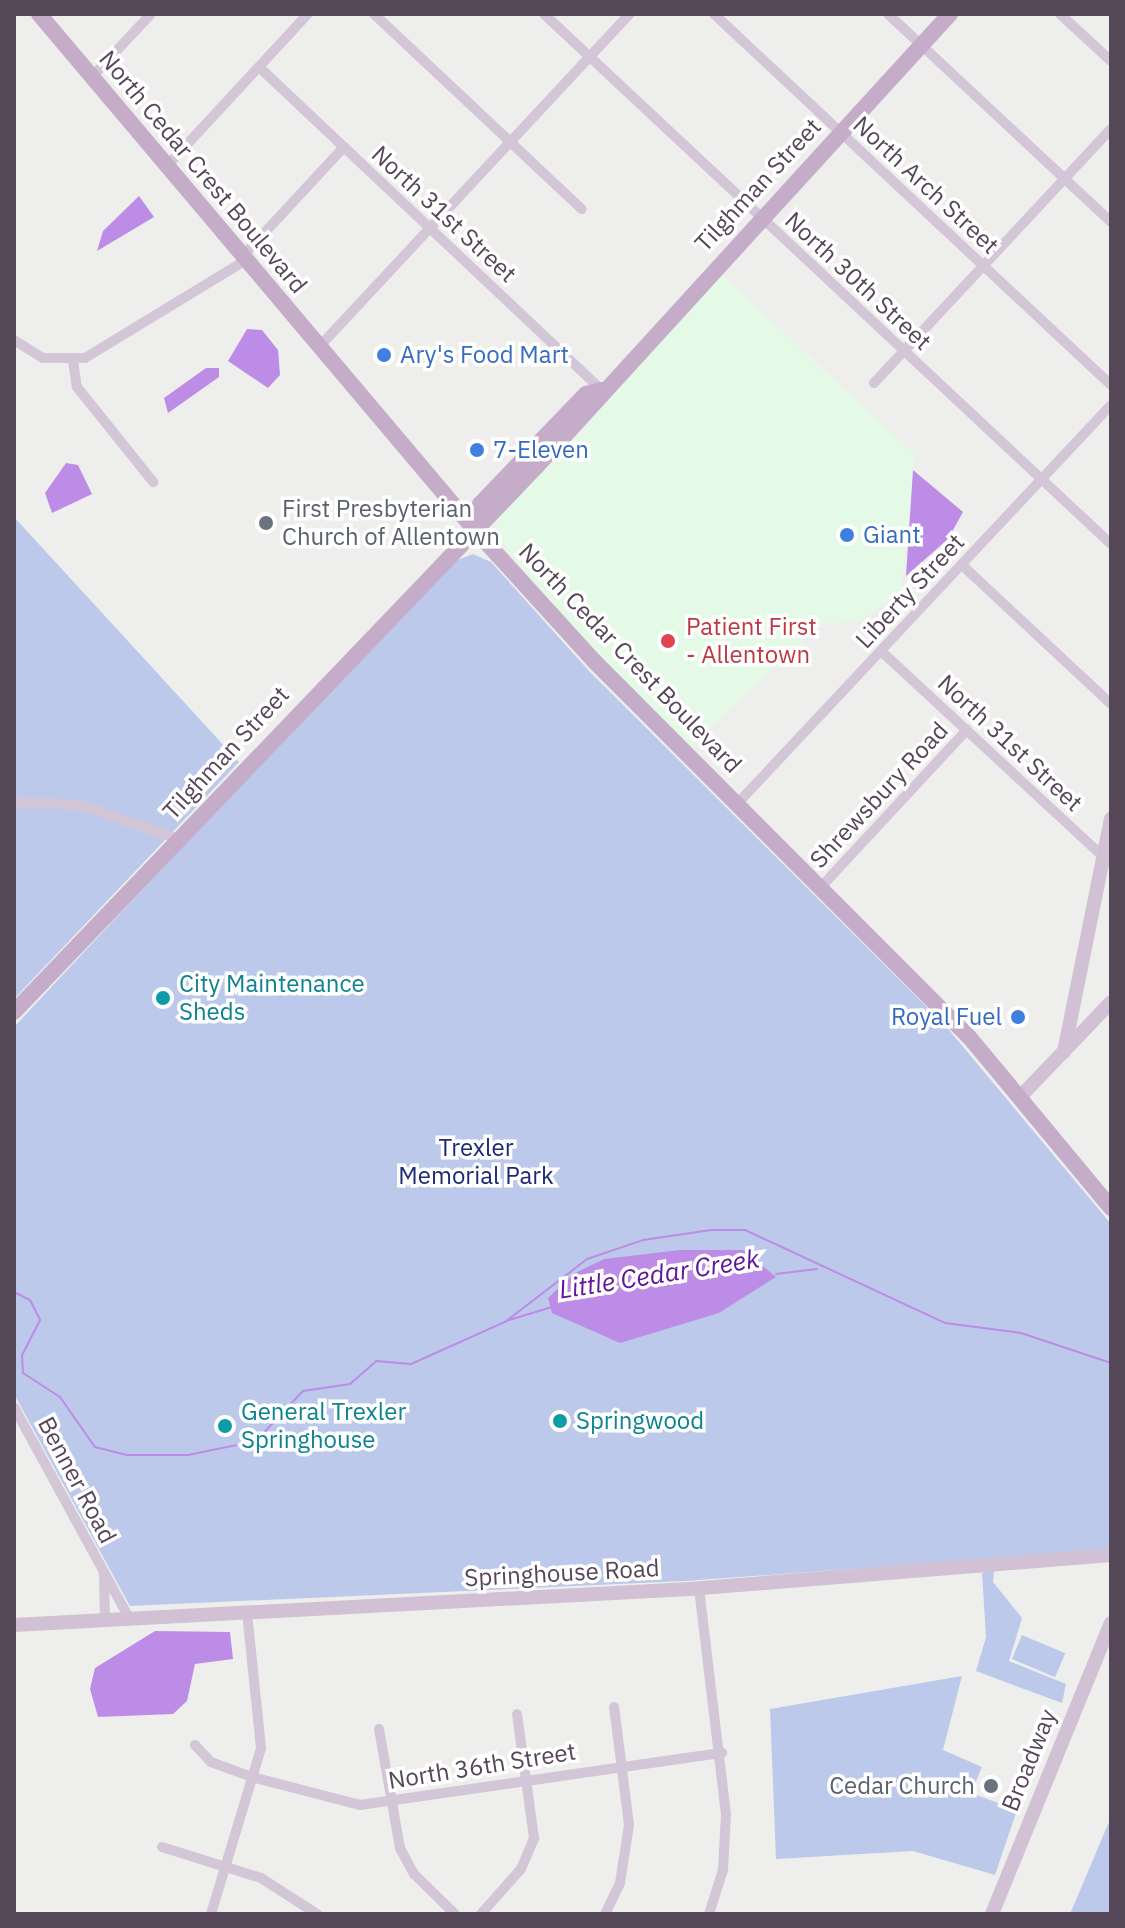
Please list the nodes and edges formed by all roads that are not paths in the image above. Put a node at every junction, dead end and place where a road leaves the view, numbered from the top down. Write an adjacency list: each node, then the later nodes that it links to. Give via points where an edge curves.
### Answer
1 (39, 14): 15 (main road, North Cedar Crest Boulevard)
2 (151, 14): 15 (street)
3 (308, 14): 14 (street)
4 (374, 14): 18 (street)
5 (544, 14): 12 (street, North 30th Street)
6 (630, 14): 12 (street)
7 (714, 14): 17 (street, North Arch Street)
8 (888, 14): 11 (street)
9 (950, 14): 11 (main road, Tilghman Street)
10 (1060, 14): 13 (street)
11 (921, 45): 17 (main road, Tilghman Street); 21 (street)
12 (590, 57): 18 (street); 23 (street, North 30th Street)
13 (1111, 61)
14 (259, 67): 19 (street, North 31st Street); 20 (street)
15 (92, 77): 20 (main road, North Cedar Crest Boulevard)
16 (1111, 129): 21 (street)
17 (840, 132): 23 (main road, Tilghman Street); 27 (street, North Arch Street)
18 (510, 142): 22 (street); 25 (street)
19 (344, 147): 25 (street, North 31st Street); 26 (street)
20 (167, 166): 26 (main road, North Cedar Crest Boulevard)
21 (1064, 179): 24 (street); 27 (street)
22 (582, 209)
23 (761, 218): 30 (street, North 30th Street); 34 (main road, Tilghman Street)
24 (1111, 222)
25 (429, 227): 29 (street); 34 (street, North 31st Street)
26 (245, 258): 29 (main road, North Cedar Crest Boulevard); 31 (street, via 172,299 104,350)
27 (983, 265): 30 (street); 33 (street, North Arch Street)
28 (14, 340): 31 (street, via 43,358)
29 (319, 347): 38 (main road, North Cedar Crest Boulevard)
30 (904, 350): 32 (street); 36 (street, North 30th Street)
31 (73, 360): 37 (street, via 77,387)
32 (874, 383)
33 (1111, 385)
34 (602, 390): 38 (main road, Tilghman Street)
35 (1111, 405): 36 (street, Liberty Street)
36 (1041, 479): 39 (street, North 30th Street); 40 (street, Liberty Street)
37 (153, 482)
38 (473, 528): 45 (main road, North Cedar Crest Boulevard); 47 (main road, Tilghman Street)
39 (1111, 544)
40 (962, 565): 41 (street, Liberty Street); 42 (street)
41 (881, 651): 43 (street, North 31st Street); 45 (street, Liberty Street)
42 (1111, 704)
43 (967, 730): 48 (street, North 31st Street); 49 (street, Shrewsbury Road)
44 (14, 802): 47 (street, via 94,808)
45 (737, 804): 49 (main road, North Cedar Crest Boulevard)
46 (1111, 819): 48 (street)
47 (178, 839): 51 (main road, Tilghman Street)
48 (1107, 861): 53 (street)
49 (820, 888): 55 (main road, North Cedar Crest Boulevard)
50 (1111, 1002): 52 (street)
51 (14, 1012)
52 (1099, 1015): 53 (street); 54 (street)
53 (1070, 1020): 54 (street)
54 (1064, 1052): 55 (street)
55 (1021, 1096): 56 (main road, North Cedar Crest Boulevard)
56 (1111, 1208)
57 (14, 1407): 59 (street, Benner Road)
58 (1111, 1555): 60 (street, Springhouse Road)
59 (104, 1572): 62 (street, Benner Road); 63 (street, Benner Road)
60 (699, 1588): 61 (street, Springhouse Road); 70 (street)
61 (247, 1612): 62 (street, Springhouse Road); 72 (street, via 261,1723)
62 (128, 1616): 63 (street, Springhouse Road)
63 (105, 1617): 65 (street, Springhouse Road)
64 (1111, 1623): 83 (street, Broadway)
65 (14, 1625)
66 (614, 1707): 71 (street)
67 (517, 1714): 73 (street)
68 (379, 1729): 74 (street)
69 (195, 1745): 72 (street, North 36th Street, via 211,1762)
70 (722, 1753): 71 (street, North 36th Street); 82 (street, via 723,1870)
71 (623, 1764): 73 (street, North 36th Street); 81 (street, via 628,1852)
72 (252, 1777): 74 (street, North 36th Street, via 348,1804); 76 (street)
73 (529, 1779): 74 (street, North 36th Street); 80 (street, via 530,1850)
74 (391, 1801): 79 (street, via 406,1862)
75 (162, 1847): 76 (street)
76 (226, 1866): 77 (street); 78 (street, via 271,1883)
77 (211, 1914)
78 (317, 1914)
79 (455, 1914)
80 (481, 1914)
81 (605, 1914)
82 (709, 1914)
83 (992, 1914)

